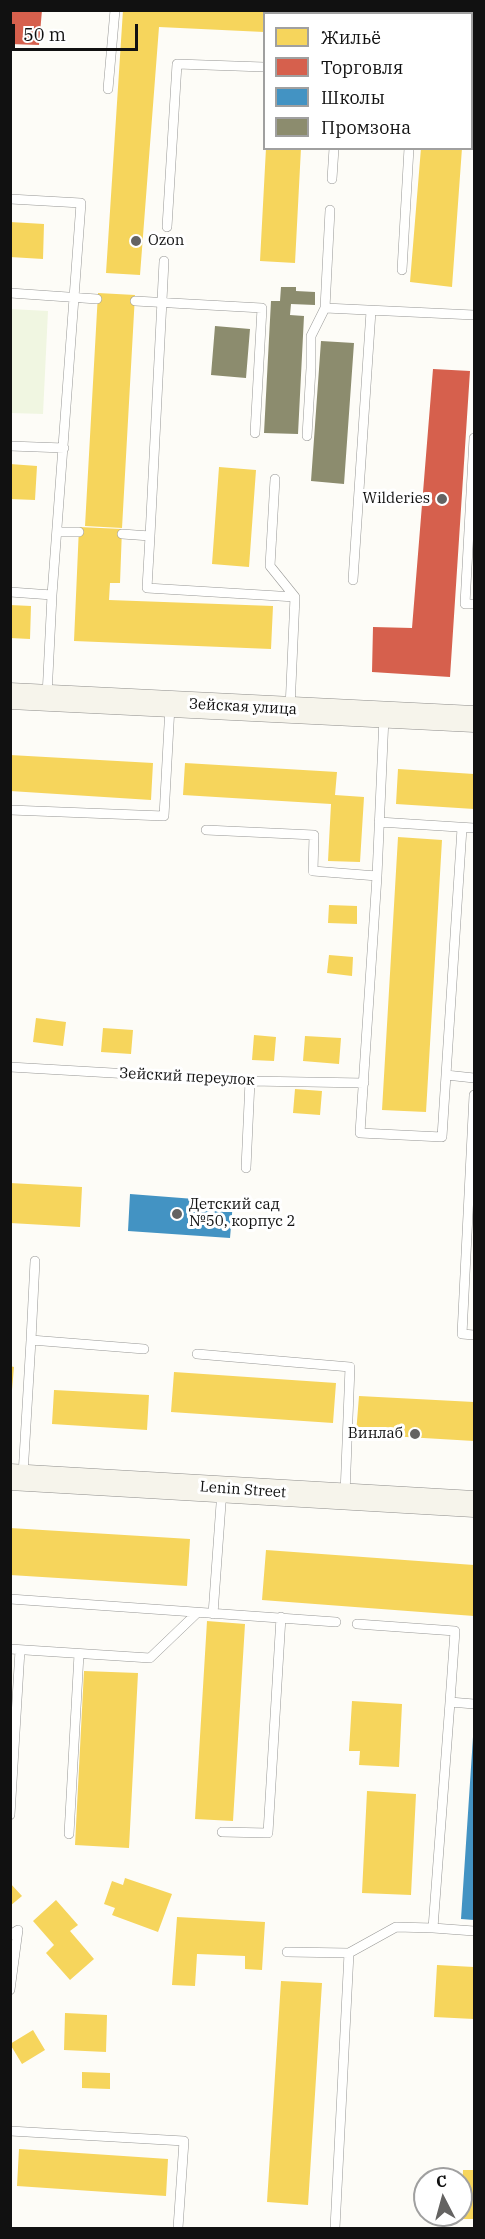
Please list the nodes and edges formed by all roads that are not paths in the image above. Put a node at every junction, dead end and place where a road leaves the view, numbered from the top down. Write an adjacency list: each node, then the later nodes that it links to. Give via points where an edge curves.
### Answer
1 (115, 10): 3 (lane)
2 (263, 67): 9 (lane, via 177,64)
3 (108, 89)
4 (334, 150): 6 (lane)
5 (410, 150): 11 (lane)
6 (332, 179)
7 (10, 199): 13 (lane, via 81,203)
8 (330, 210): 17 (lane)
9 (167, 227)
10 (164, 261): 16 (lane)
11 (402, 270)
12 (10, 293): 13 (lane)
13 (75, 297): 14 (lane); 24 (lane)
14 (98, 298)
15 (135, 301): 16 (lane)
16 (162, 303): 20 (lane, via 262,308); 29 (lane)
17 (325, 308): 18 (lane); 21 (lane, via 311,336)
18 (371, 311): 19 (lane); 30 (lane)
19 (474, 315)
20 (255, 433)
21 (307, 436)
22 (474, 438): 34 (lane, via 465,603)
23 (10, 446): 24 (lane)
24 (64, 448): 26 (lane)
25 (274, 479): 33 (lane, via 270,566)
26 (57, 532): 27 (lane); 32 (lane)
27 (79, 532)
28 (122, 534): 29 (lane)
29 (150, 536): 33 (lane, via 147,588)
30 (352, 580)
31 (10, 592): 32 (lane)
32 (52, 595): 36 (lane)
33 (294, 597): 38 (lane)
34 (474, 604)
35 (10, 696): 36 (street, Зейская улица)
36 (47, 698): 37 (street, Зейская улица)
37 (170, 704): 38 (street, Зейская улица); 41 (lane, via 164,816)
38 (290, 710): 39 (street, Зейская улица)
39 (384, 714): 40 (street, Зейская улица); 42 (lane)
40 (474, 719)
41 (10, 810)
42 (379, 822): 43 (lane); 46 (lane)
43 (462, 828): 44 (lane); 48 (lane)
44 (474, 828)
45 (206, 831): 46 (lane, via 314,835 313,871)
46 (377, 876): 51 (lane)
47 (10, 1067): 50 (lane, Зейский переулок)
48 (446, 1074): 49 (lane); 51 (lane, via 442,1137 360,1133)
49 (474, 1077)
50 (250, 1081): 51 (lane, Зейский переулок); 53 (lane)
51 (364, 1083)
52 (474, 1095): 55 (lane, via 462,1334)
53 (246, 1168)
54 (35, 1261): 56 (lane)
55 (474, 1335)
56 (31, 1340): 57 (lane); 59 (lane)
57 (144, 1349)
58 (197, 1354): 61 (lane, via 350,1367)
59 (16, 1477): 60 (street, Lenin Street)
60 (222, 1488): 61 (street, Lenin Street); 65 (lane)
61 (345, 1496): 62 (street, Lenin Street)
62 (474, 1504)
63 (10, 1599): 64 (lane)
64 (197, 1613): 65 (lane); 70 (lane, via 150,1658)
65 (213, 1614): 66 (lane)
66 (281, 1617): 67 (lane); 74 (lane, via 268,1833)
67 (336, 1622)
68 (357, 1624): 71 (lane, via 455,1631)
69 (15, 1650): 70 (lane); 73 (lane)
70 (79, 1654): 75 (lane)
71 (450, 1702): 72 (lane); 76 (lane)
72 (474, 1704)
73 (10, 1815)
74 (222, 1832)
75 (69, 1834)
76 (433, 1928): 77 (lane); 80 (lane, via 396,1928)
77 (474, 1931)
78 (10, 1935): 81 (lane, via 18,1930)
79 (287, 1952): 80 (lane)
80 (349, 1953): 84 (lane)
81 (10, 1990)
82 (10, 2131): 83 (lane, via 184,2140)
83 (178, 2229)
84 (335, 2229)

